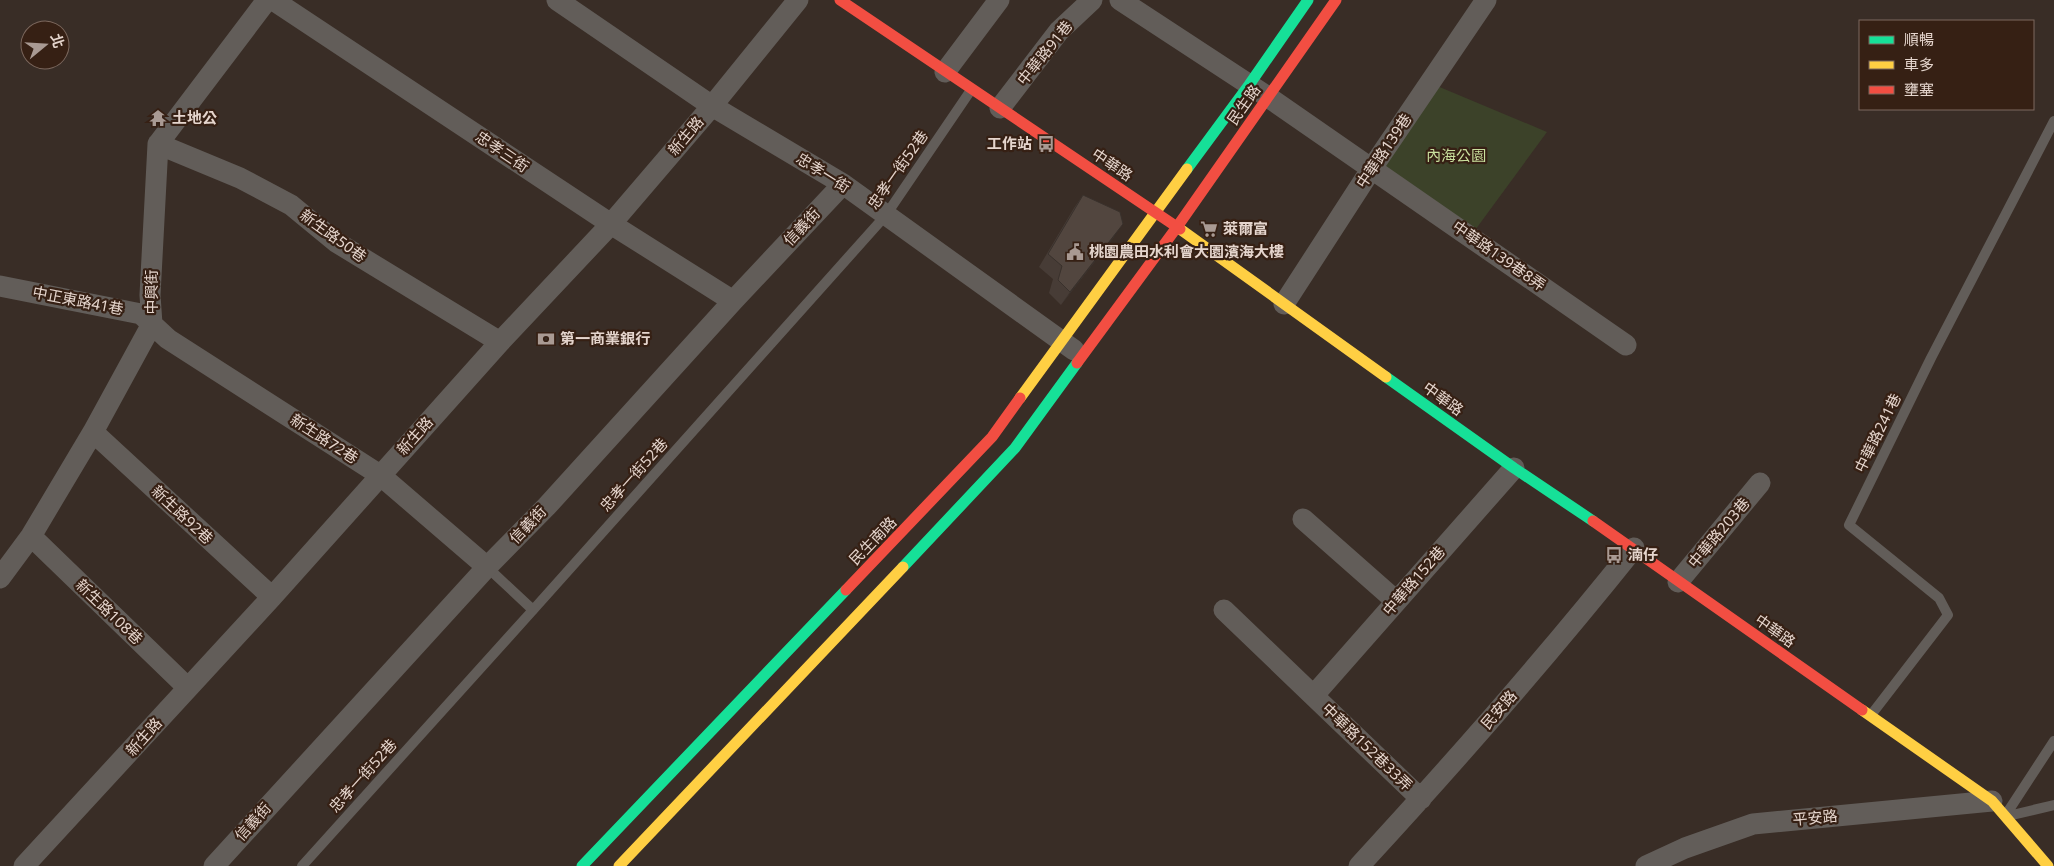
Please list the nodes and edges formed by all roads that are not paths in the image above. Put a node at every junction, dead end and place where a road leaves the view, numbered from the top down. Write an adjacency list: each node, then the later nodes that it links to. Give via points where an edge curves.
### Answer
1 (267, 0): 18 (street)
2 (273, 0): 23 (street, 忠孝三街)
3 (557, 0): 15 (street, 忠孝一街)
4 (798, 0): 15 (street, 新生路)
5 (840, 0): 12 (main road, 中華路)
6 (998, 0): 12 (street)
7 (1092, 0): 16 (street, 中華路91巷, via 1059,31)
8 (1120, 0): 14 (street, 中華路139巷8弄)
9 (1308, 0): 14 (main road, 民生路)
10 (1336, 0): 14 (main road, 民生路)
11 (1486, 0): 19 (street, 中華路139巷)
12 (945, 72): 13 (main road, 中華路)
13 (972, 89): 16 (main road, 中華路); 22 (lane, 忠孝一街52巷)
14 (1259, 91): 19 (street, 中華路139巷8弄); 21 (main road, 民生路); 24 (main road, 民生路)
15 (712, 106): 20 (street, 忠孝一街); 23 (street, 新生路)
16 (1000, 108): 21 (main road, 中華路)
17 (2054, 121): 49 (lane, 中華路241巷, via 1931,358 1849,526 1939,598 1948,615)
18 (158, 144): 28 (street, 中興街, via 150,295); 30 (street, 新生路50巷, via 240,178 291,205 336,242)
19 (1372, 168): 27 (street, 中華路139巷); 31 (street, 中華路139巷8弄)
20 (843, 184): 22 (street, 忠孝一街); 26 (street, 信義街)
21 (1155, 211): 24 (main road, 中華路); 29 (main road, 民生南路)
22 (886, 215): 29 (street, 忠孝一街); 45 (lane, 忠孝一街52巷)
23 (611, 224): 26 (street, 忠孝三街); 30 (street, 新生路)
24 (1177, 227): 27 (main road, 中華路); 32 (main road)
25 (0, 286): 28 (street, 中正東路41巷, via 140,314)
26 (733, 301): 40 (street, 信義街)
27 (1284, 304): 34 (main road, 中華路)
28 (152, 324): 33 (street, 中興街); 35 (street, 新生路72巷, via 168,339)
29 (1062, 341): 32 (street, 忠孝一街); 57 (main road, 民生南路, via 992,437)
30 (500, 342): 35 (street, 新生路)
31 (1626, 345)
32 (1082, 357): 58 (main road, via 1016,448)
33 (93, 432): 38 (street, 中興街); 43 (street, 新生路92巷)
34 (1514, 468): 39 (main road, 中華路); 44 (street, 中華路152巷)
35 (380, 475): 40 (street, 新生路72巷); 43 (street, 新生路)
36 (1760, 484): 42 (street, 中華路203巷)
37 (1303, 519): 44 (street)
38 (31, 536): 41 (street, 中興街); 47 (street, 新生路108巷)
39 (1634, 548): 42 (main road, 中華路); 51 (street, 民安路, via 1580,616)
40 (487, 567): 45 (lane); 55 (street, 信義街)
41 (0, 578)
42 (1678, 582): 49 (main road, 中華路)
43 (272, 597): 47 (street, 新生路)
44 (1396, 601): 48 (street, 中華路152巷)
45 (533, 610): 56 (lane, 忠孝一街52巷)
46 (1224, 610): 48 (street, 中華路152巷33弄)
47 (188, 688): 54 (street, 新生路)
48 (1314, 695): 51 (street, 中華路152巷33弄)
49 (1871, 716): 53 (main road, 中華路)
50 (2054, 741): 53 (lane)
51 (1421, 799): 59 (street, 民安路)
52 (2054, 804): 53 (lane)
53 (1998, 809): 60 (street, 平安路, via 1753,824 1685,848); 61 (main road, 中華路)
54 (27, 865)
55 (214, 866)
56 (302, 866)
57 (582, 866)
58 (619, 866)
59 (1359, 866)
60 (1646, 866)
61 (2048, 866)

